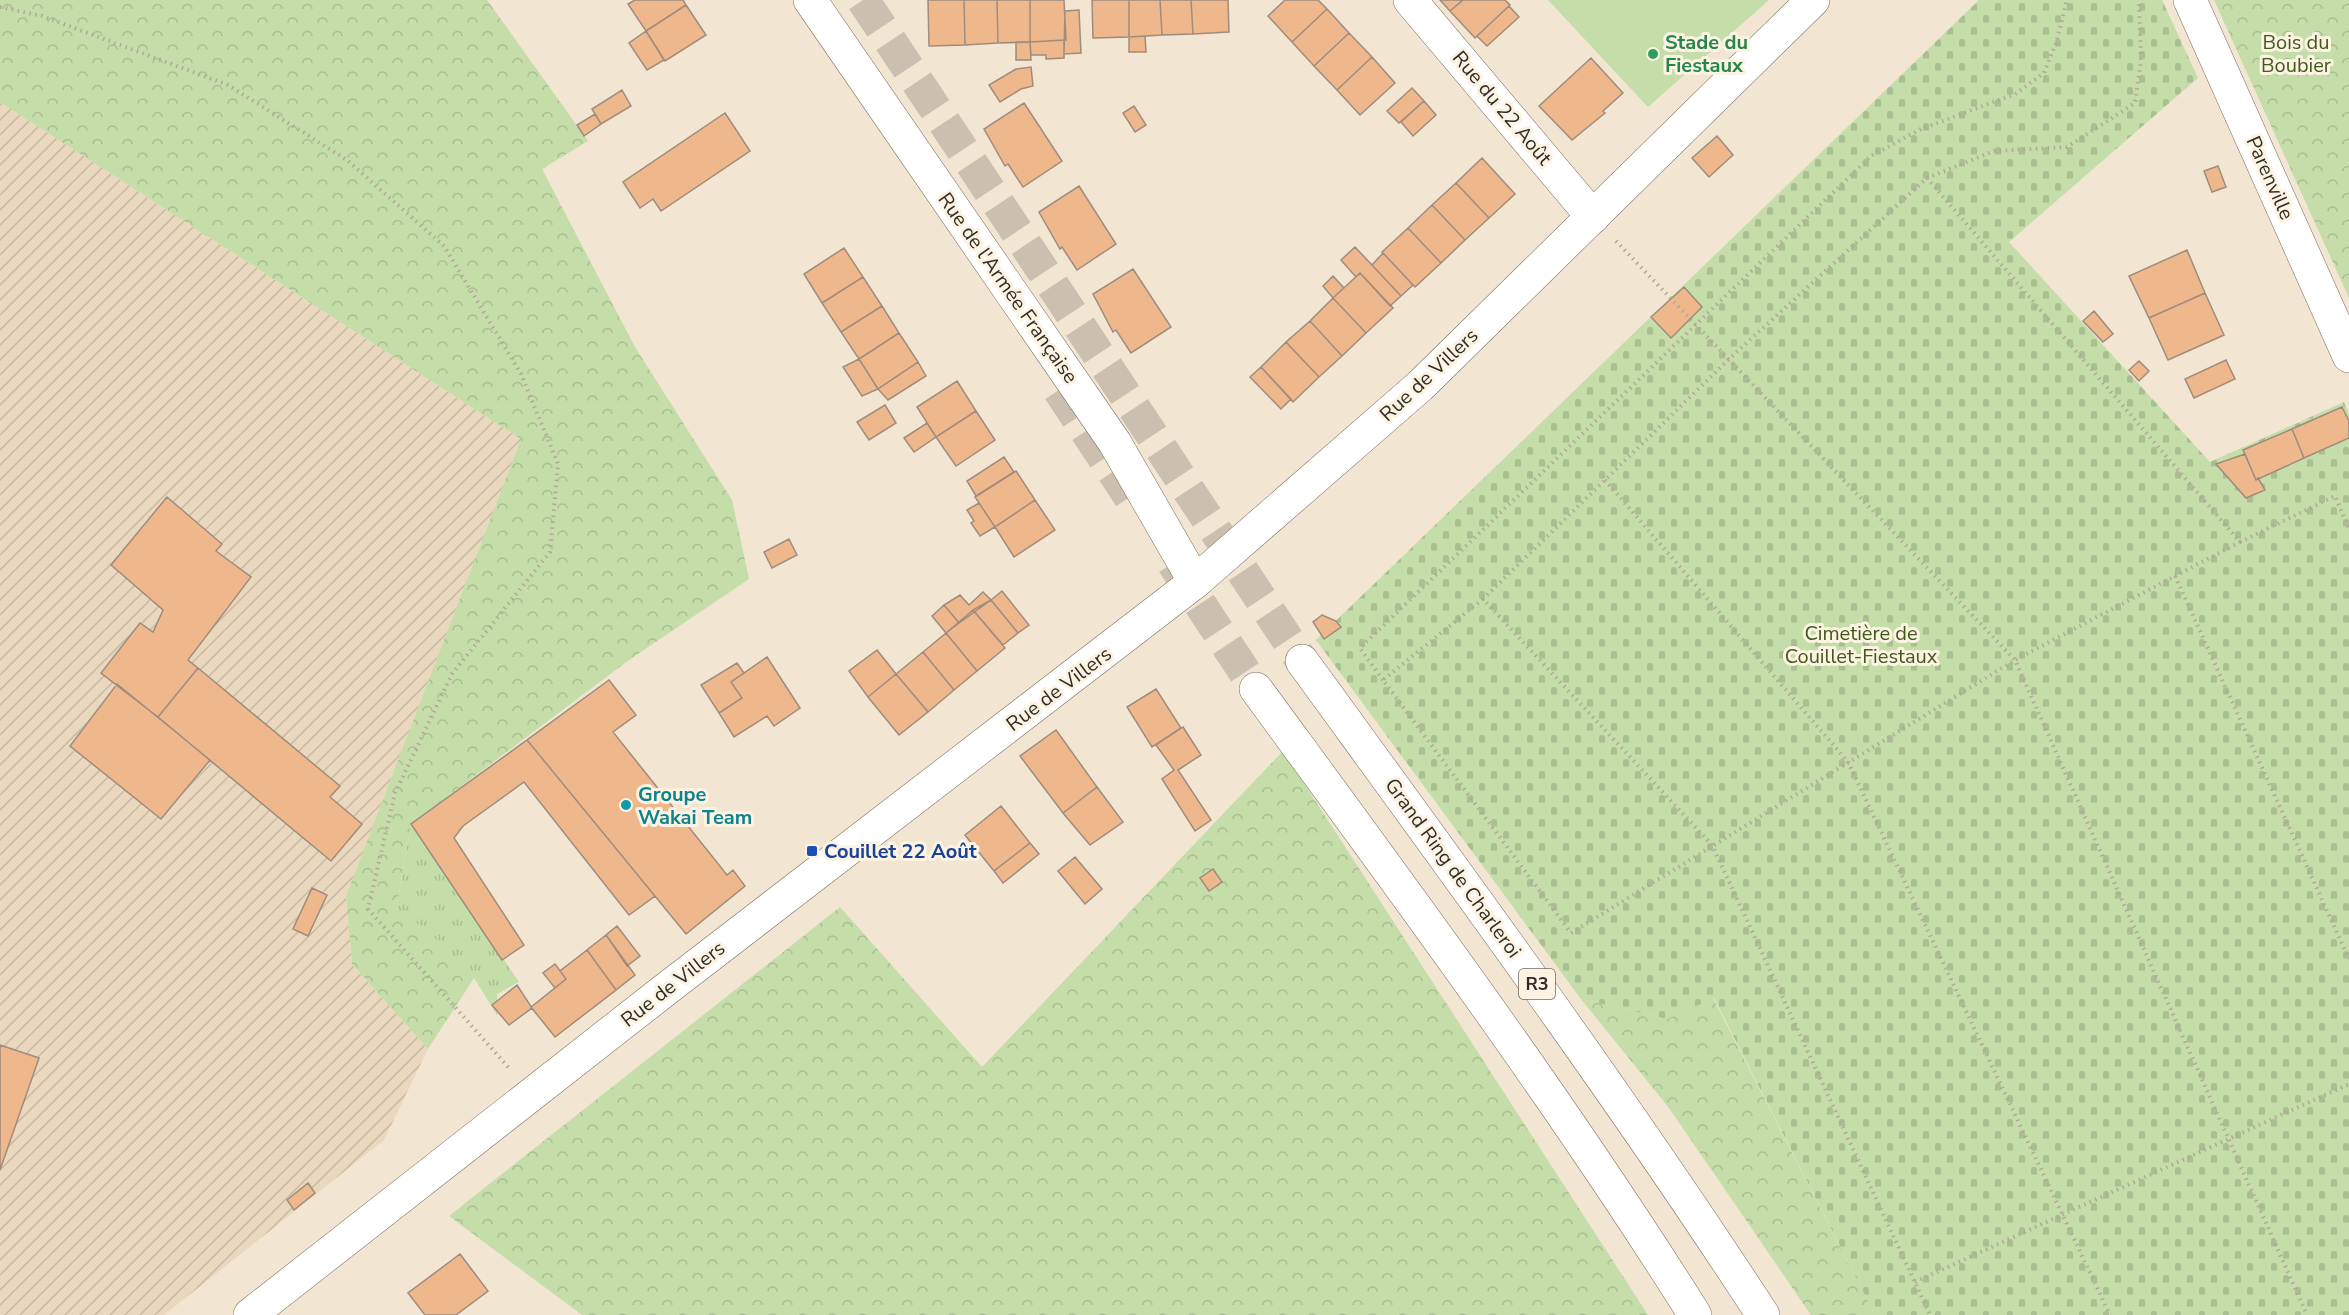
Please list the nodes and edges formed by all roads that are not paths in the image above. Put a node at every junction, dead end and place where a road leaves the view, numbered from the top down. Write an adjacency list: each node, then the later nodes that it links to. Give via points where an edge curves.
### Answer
1 (810, 0): 7 (main road, Rue de l'Armée Française, via 1115,443)
2 (1410, 0): 5 (main road, Rue du 22 Août)
3 (1813, 0): 5 (main road, Rue de Villers)
4 (2190, 0): 6 (main road, Parenville)
5 (1593, 217): 7 (main road, Rue de Villers, via 1420,386)
6 (2349, 356)
7 (1195, 582): 10 (main road, Rue de Villers)
8 (1302, 661): 12 (main road, Grand Ring de Charleroi / R3, via 1540,988 1679,1186)
9 (1256, 689): 11 (main road, R3, via 1494,1014 1630,1211)
10 (250, 1315)
11 (1695, 1315)
12 (1763, 1315)

